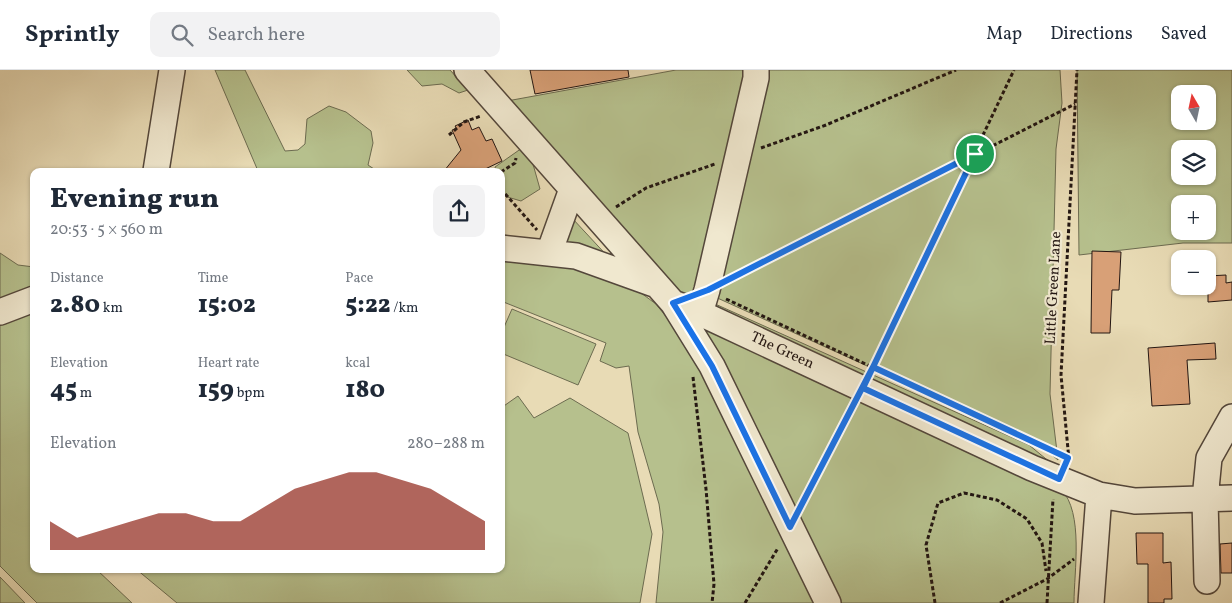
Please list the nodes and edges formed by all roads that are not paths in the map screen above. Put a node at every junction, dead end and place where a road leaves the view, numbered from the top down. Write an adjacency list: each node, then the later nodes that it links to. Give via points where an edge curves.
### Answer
1 (172, 70): 4 (street)
2 (467, 70): 5 (street)
3 (756, 70): 10 (street)
4 (156, 168)
5 (572, 189): 7 (street); 8 (street)
6 (505, 248): 7 (street)
7 (549, 252): 8 (street, via 576,256)
8 (656, 285): 11 (street)
9 (30, 301): 12 (street)
10 (704, 302): 11 (street, The Green); 14 (street, The Green, via 1067,468)
11 (673, 303): 18 (street, via 712,366)
12 (0, 312)
13 (1232, 417): 16 (street, via 1209,458)
14 (1099, 495): 16 (street, The Green, via 1135,502); 19 (street)
15 (1232, 498): 16 (street, The Green)
16 (1205, 499): 17 (street)
17 (1208, 581)
18 (828, 603)
19 (1090, 603)

